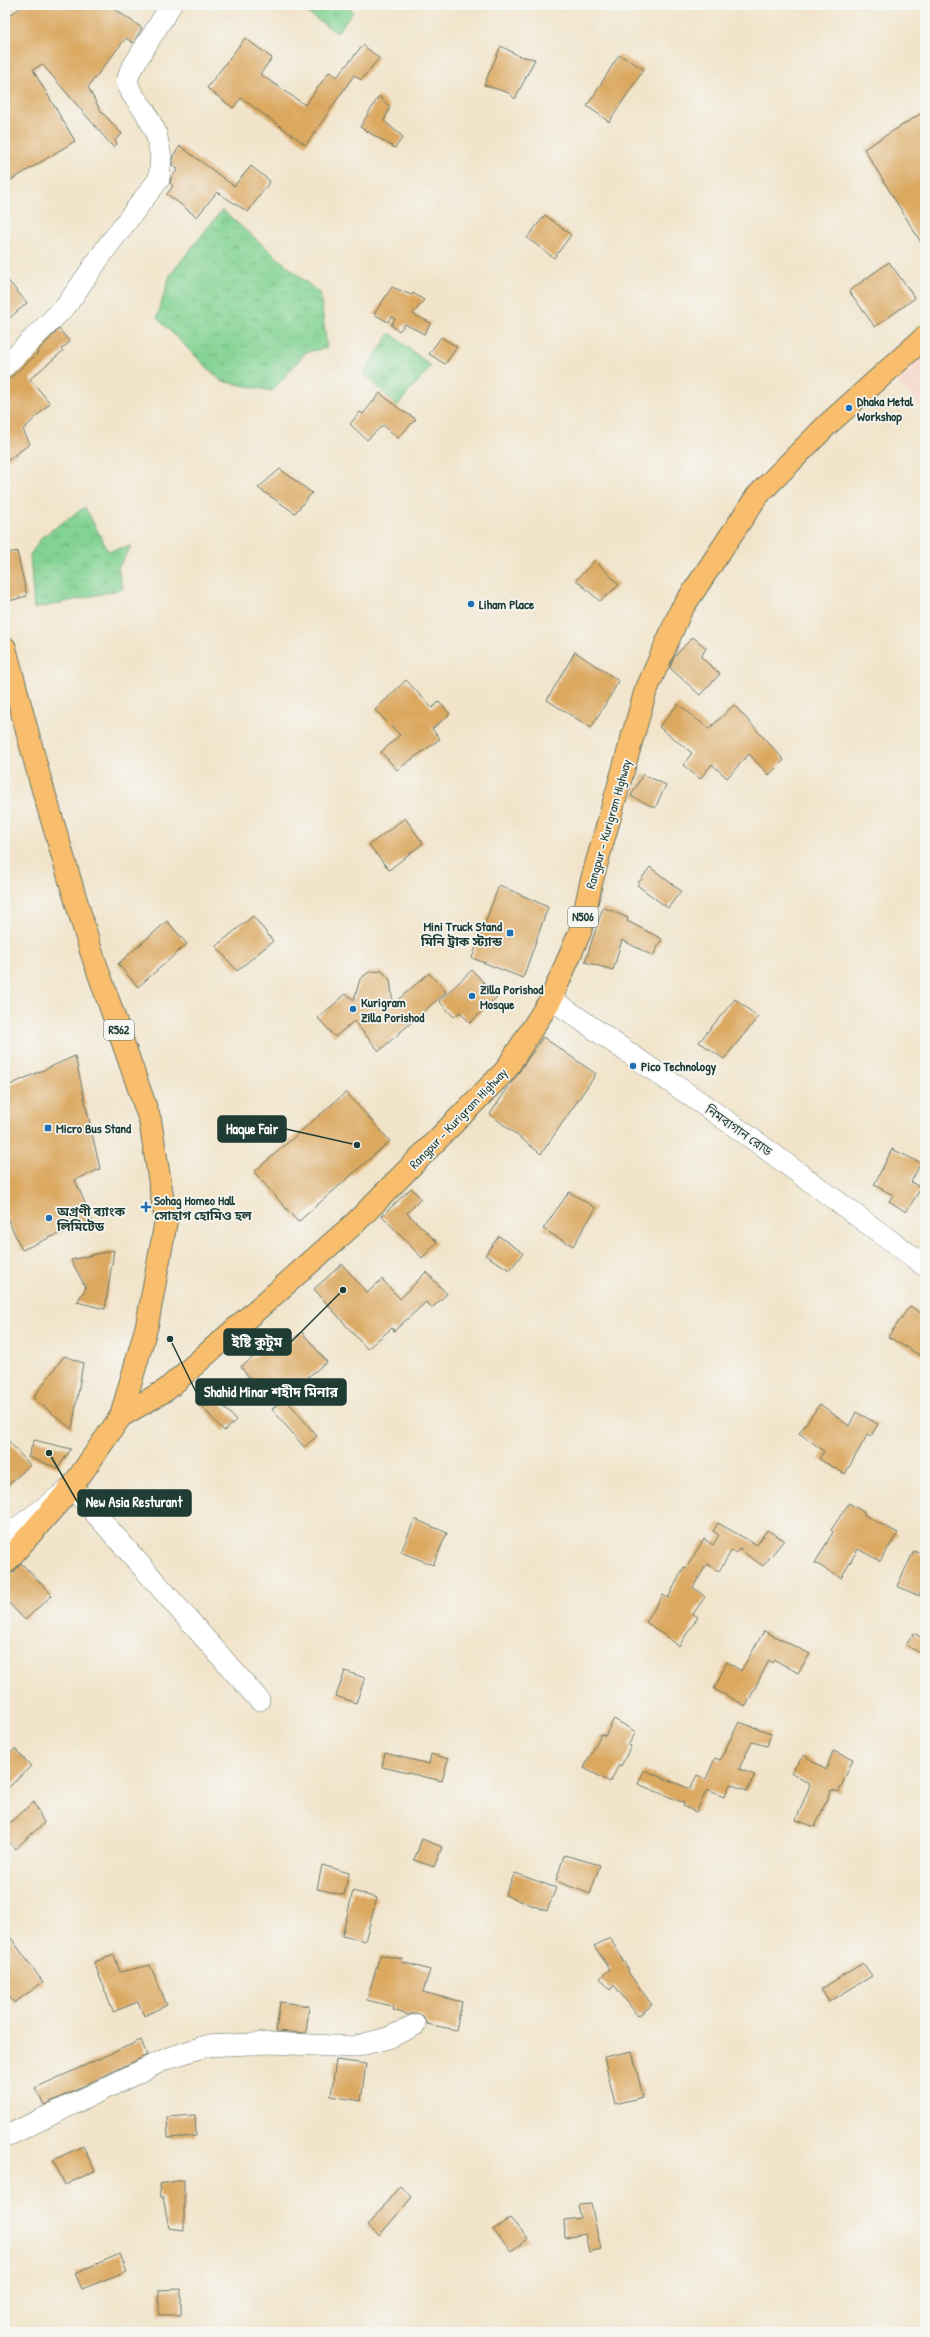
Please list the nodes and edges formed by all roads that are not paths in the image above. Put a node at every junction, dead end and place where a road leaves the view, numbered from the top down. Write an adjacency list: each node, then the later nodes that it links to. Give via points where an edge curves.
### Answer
1 (171, 5): 3 (street, via 130,71 127,82 156,132 162,157 159,179 107,246 66,306)
2 (925, 337): 5 (main road, Rangpur - Kurigram Highway / N506, via 827,425 757,496 681,610 645,692 591,883 580,932)
3 (5, 366)
4 (5, 648): 7 (main road, R562, via 39,776 91,951 150,1120 166,1222 147,1325)
5 (550, 999): 6 (street, নিমবাগান রোড, via 747,1135); 7 (main road, Rangpur - Kurigram Highway / N506, via 505,1071 355,1223 166,1390)
6 (925, 1266)
7 (121, 1416): 8 (main road)
8 (72, 1487): 9 (street); 10 (main road); 11 (street)
9 (5, 1537)
10 (5, 1563)
11 (259, 1700)
12 (415, 2025): 13 (street, via 388,2038 353,2048 271,2043 206,2046 168,2058)
13 (5, 2137)

